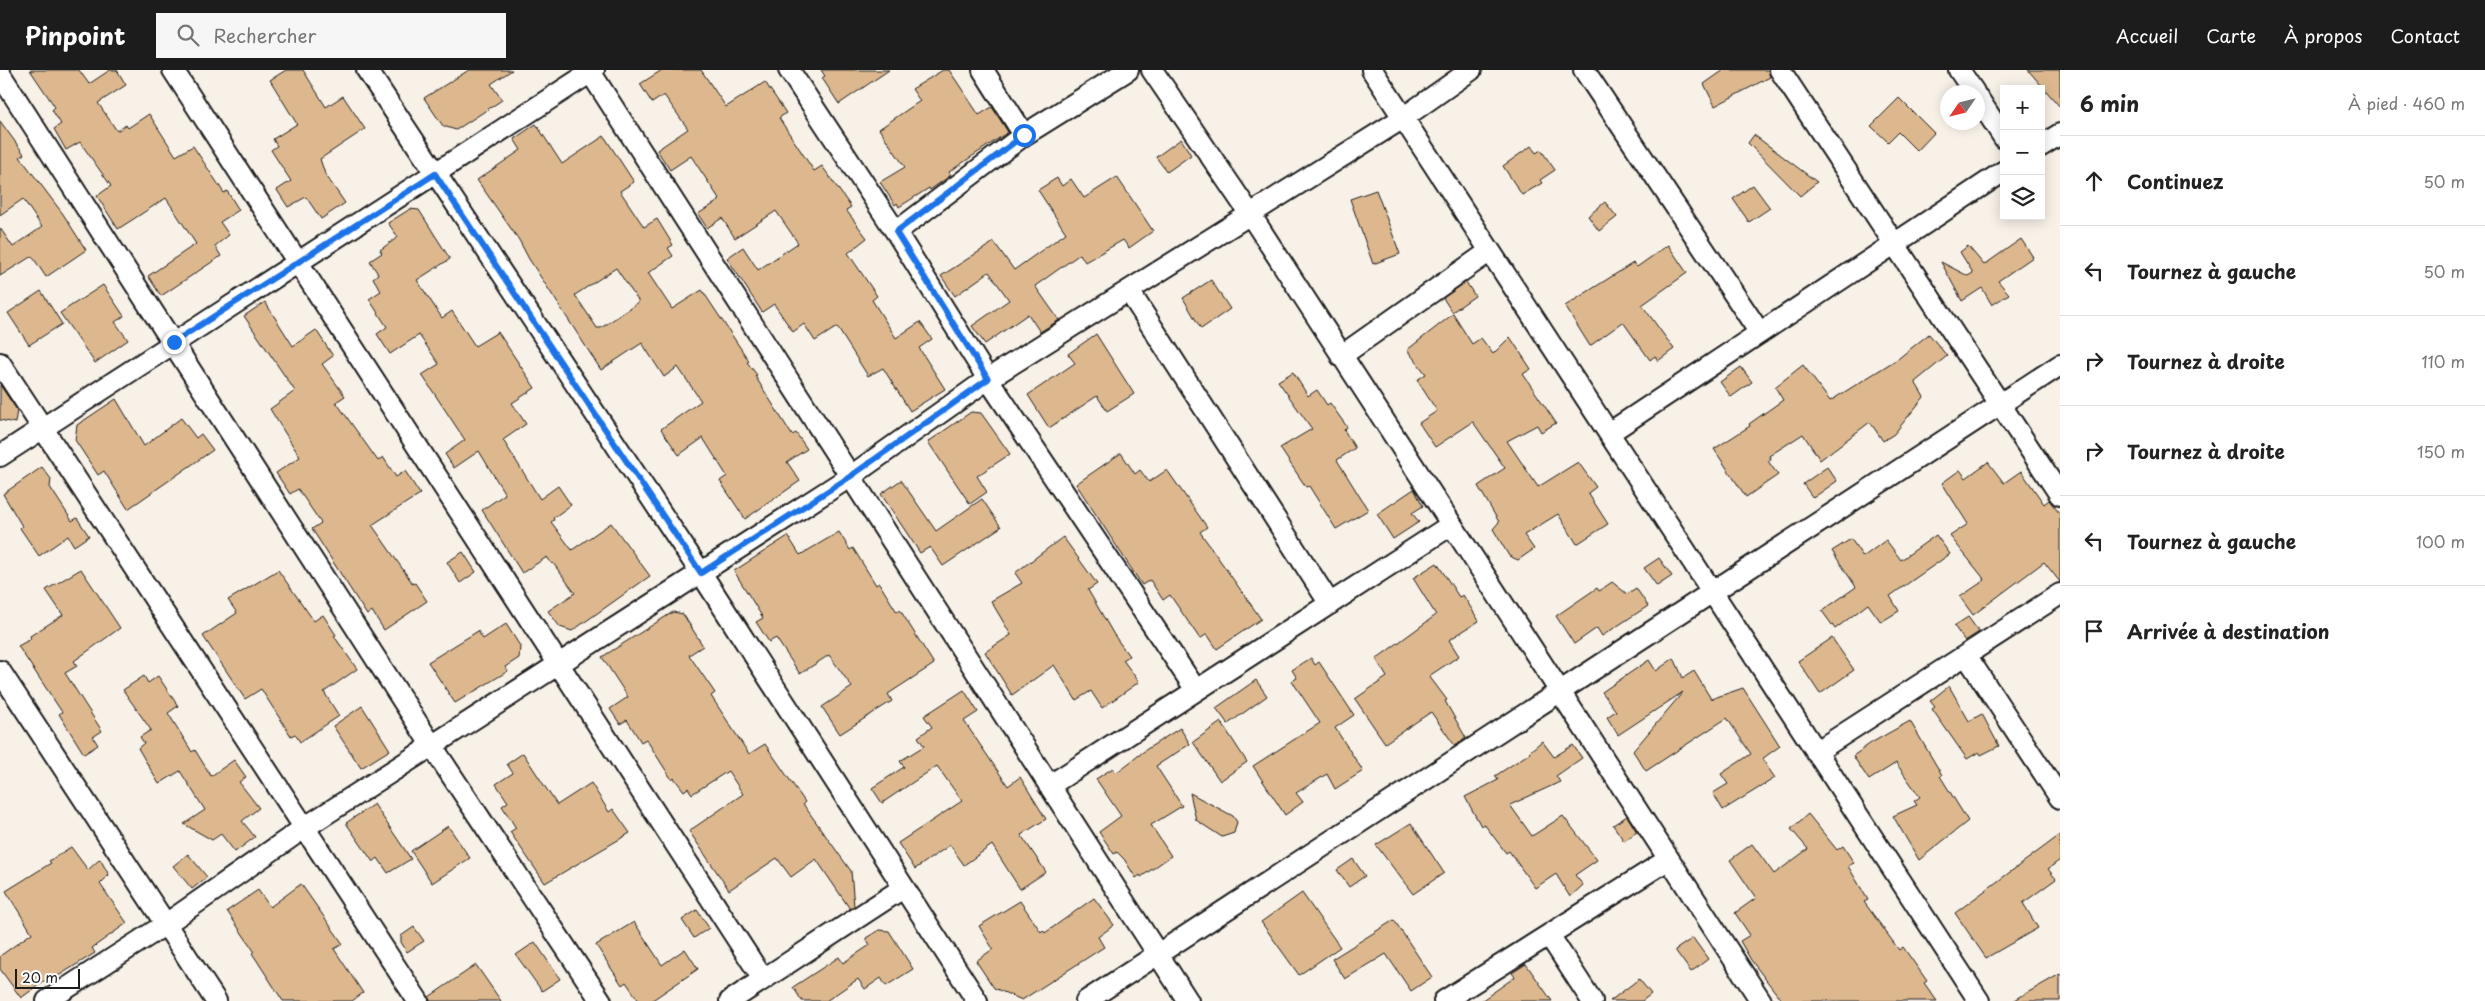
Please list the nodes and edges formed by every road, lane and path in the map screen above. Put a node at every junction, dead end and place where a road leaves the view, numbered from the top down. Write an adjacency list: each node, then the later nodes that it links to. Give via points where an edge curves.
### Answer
1 (173, 70): 27 (street)
2 (367, 70): 21 (street)
3 (788, 70): 24 (street)
4 (983, 70): 19 (street)
5 (1128, 70): 19 (street)
6 (1152, 70): 23 (street)
7 (1372, 70): 16 (street)
8 (1471, 70): 16 (street)
9 (1584, 70): 29 (street)
10 (1780, 70): 25 (street)
11 (1959, 70): 14 (street)
12 (591, 71): 21 (street); 39 (street)
13 (0, 74): 30 (street)
14 (1969, 85)
15 (1985, 109): 17 (street)
16 (1403, 118): 23 (street); 26 (street)
17 (2000, 132)
18 (2060, 134): 20 (street)
19 (1024, 135): 24 (street)
20 (2045, 143)
21 (435, 174): 27 (street); 42 (street)
22 (2000, 174): 25 (street)
23 (1250, 214): 28 (street); 31 (street)
24 (896, 232): 34 (street)
25 (1895, 243): 29 (street); 35 (street)
26 (1490, 251): 31 (street); 37 (street)
27 (299, 262): 30 (street); 47 (street)
28 (1129, 291): 34 (street); 45 (street)
29 (1760, 333): 37 (street)
30 (174, 342): 36 (street); 51 (street)
31 (1341, 356): 41 (street)
32 (0, 363): 36 (street)
33 (2060, 365): 35 (street)
34 (988, 379): 39 (street); 49 (street)
35 (2000, 404): 40 (street); 43 (street)
36 (43, 428): 38 (street); 55 (street)
37 (1609, 433): 43 (street)
38 (0, 456)
39 (851, 476): 42 (street); 53 (street)
40 (2060, 495)
41 (1451, 525): 45 (street); 50 (street)
42 (701, 573): 47 (street); 57 (street)
43 (1712, 592): 50 (street); 52 (street)
44 (2060, 594): 46 (street)
45 (1330, 604): 49 (street)
46 (1966, 655): 52 (street); 54 (street)
47 (559, 665): 51 (street); 61 (street)
48 (0, 671): 58 (street)
49 (1196, 690): 53 (street)
50 (1560, 692): 56 (street); 60 (street)
51 (432, 746): 55 (street); 65 (street)
52 (1816, 752): 73 (street)
53 (1049, 786): 60 (street)
54 (2060, 798)
55 (304, 828): 58 (street); 64 (street)
56 (1669, 859): 59 (street); 72 (street)
57 (903, 888): 61 (street); 67 (street)
58 (166, 924): 62 (street); 63 (street)
59 (1549, 935): 70 (street); 71 (street)
60 (1158, 954): 68 (street); 69 (street)
61 (763, 980): 66 (street)
62 (47, 1001)
63 (216, 1001)
64 (418, 1001)
65 (601, 1001)
66 (730, 1001)
67 (977, 1001)
68 (1086, 1001)
69 (1188, 1001)
70 (1444, 1001)
71 (1592, 1001)
72 (1761, 1001)
73 (1979, 1001)

